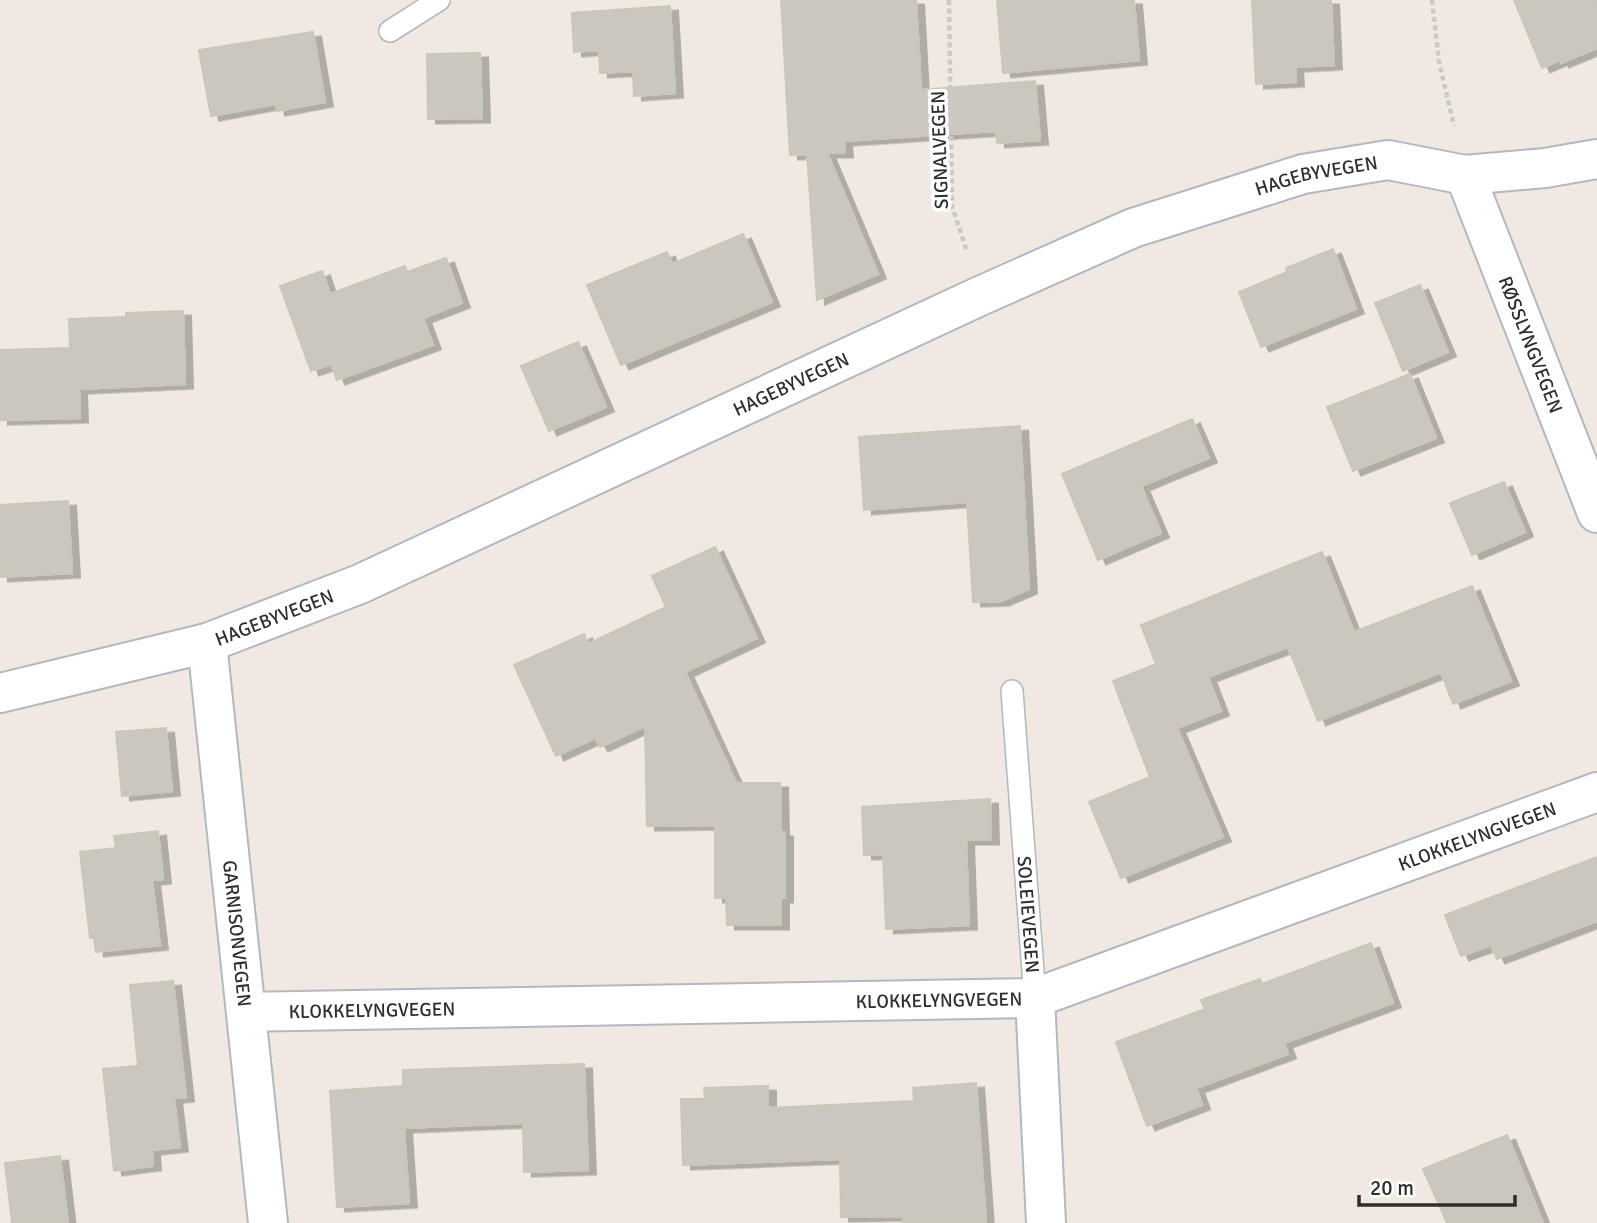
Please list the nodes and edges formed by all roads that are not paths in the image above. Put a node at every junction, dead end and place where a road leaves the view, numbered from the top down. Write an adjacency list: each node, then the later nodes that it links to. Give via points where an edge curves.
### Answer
1 (439, 0): 2 (lane)
2 (390, 31)
3 (1597, 159): 4 (street, HAGEBYVEGEN)
4 (1465, 175): 5 (street, RØSSLYNGVEGEN); 6 (street, HAGEBYVEGEN, via 1388,160 1303,174 1133,228 360,584)
5 (1597, 513)
6 (207, 643): 8 (street, HAGEBYVEGEN); 11 (street, GARNISONVEGEN)
7 (1012, 691): 10 (lane, SOLEIEVEGEN)
8 (0, 693)
9 (1597, 792): 10 (street, KLOKKELYNGVEGEN)
10 (1035, 998): 11 (street, KLOKKELYNGVEGEN); 13 (street, SOLEIEVEGEN)
11 (246, 1012): 12 (street, GARNISONVEGEN)
12 (268, 1223)
13 (1046, 1223)

